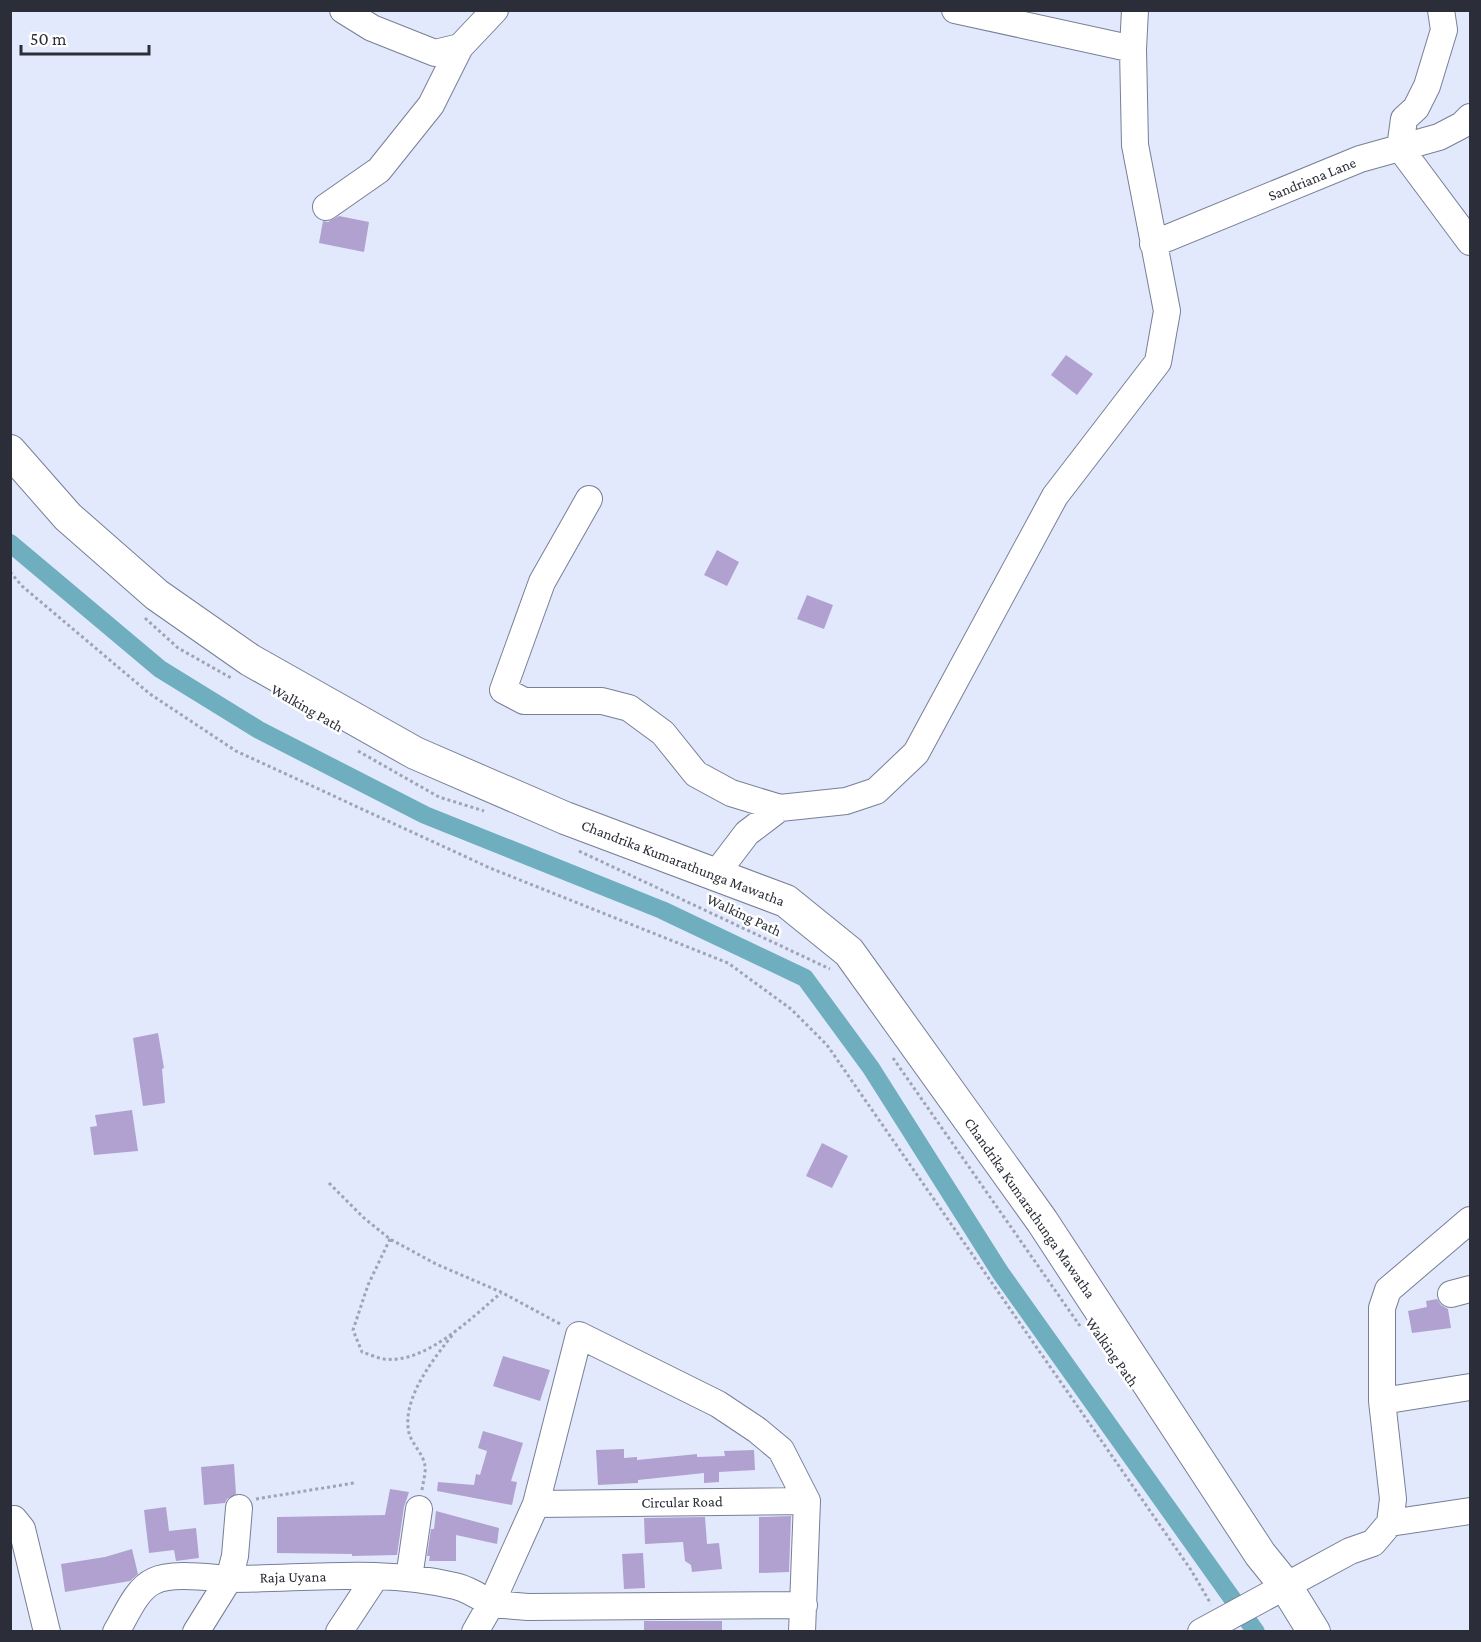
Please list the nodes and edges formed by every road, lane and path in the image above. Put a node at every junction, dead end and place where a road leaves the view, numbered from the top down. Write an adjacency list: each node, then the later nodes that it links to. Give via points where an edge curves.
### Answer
1 (343, 10): 6 (street, via 372,28 435,53)
2 (495, 10): 6 (street)
3 (955, 10): 7 (street)
4 (1135, 10): 7 (street)
5 (1441, 10): 9 (street, via 1444,30 1431,75 1416,108 1404,118)
6 (460, 47): 10 (street, via 431,105 379,170)
7 (1133, 50): 12 (street, via 1135,146)
8 (1470, 117): 9 (street, Sandriana Lane, via 1462,126 1439,137)
9 (1400, 148): 11 (street); 12 (street, Sandriana Lane, via 1360,159)
10 (326, 207)
11 (1470, 242)
12 (1153, 244): 19 (street, via 1167,311 1158,362 1055,496 916,753 876,791 846,801)
13 (10, 451): 22 (main road, Chandrika Kumarathunga Mawatha, via 68,517 157,595 250,660 415,753 565,818)
14 (589, 499): 19 (street, via 542,582 503,690 524,701 602,702 629,708 663,733 696,774 731,793)
15 (10, 572): 48 (path, via 150,694 236,751 490,868 728,963 791,1009 827,1045 1191,1570)
16 (144, 617): 17 (path, via 178,648)
17 (238, 682)
18 (349, 746): 20 (path, Walking Path, via 439,797)
19 (780, 808): 22 (street, via 747,833)
20 (484, 811)
21 (571, 847): 23 (path, Walking Path)
22 (715, 875): 45 (main road, Chandrika Kumarathunga Mawatha, via 786,901 849,952 1042,1221 1260,1554)
23 (832, 970)
24 (893, 1058): 30 (path, Walking Path)
25 (329, 1183): 27 (path)
26 (1470, 1220): 33 (street, via 1388,1290 1382,1308)
27 (390, 1239): 28 (path); 29 (path, via 368,1285 353,1330 362,1352 384,1359 415,1357)
28 (501, 1292): 29 (path); 31 (path)
29 (456, 1331): 38 (path, via 417,1387 408,1413 409,1433 425,1465)
30 (1084, 1332)
31 (579, 1335): 35 (street, via 718,1404 757,1430 781,1450); 36 (street)
32 (1470, 1387): 33 (street)
33 (1382, 1401): 41 (street, via 1393,1499)
34 (354, 1483): 37 (path, via 254,1499)
35 (807, 1501): 36 (street, Circular Road); 47 (street)
36 (536, 1504): 46 (street)
37 (239, 1508): 44 (street, via 236,1556)
38 (419, 1509): 43 (street)
39 (1470, 1511): 41 (street)
40 (10, 1519): 49 (street, via 22,1529)
41 (1390, 1523): 45 (street, via 1373,1543)
42 (376, 1576): 43 (street, Raja Uyana); 44 (street, Raja Uyana); 52 (street)
43 (409, 1578): 46 (street, Raja Uyana, via 456,1586)
44 (229, 1579): 50 (street, Raja Uyana, via 198,1576 154,1580 142,1591); 51 (street)
45 (1276, 1590): 48 (street); 55 (main road, Chandrika Kumarathunga Mawatha)
46 (491, 1604): 47 (street); 53 (street)
47 (804, 1605): 54 (street)
48 (1211, 1626)
49 (47, 1632)
50 (116, 1632)
51 (196, 1632)
52 (339, 1632)
53 (475, 1632)
54 (802, 1632)
55 (1314, 1632)

